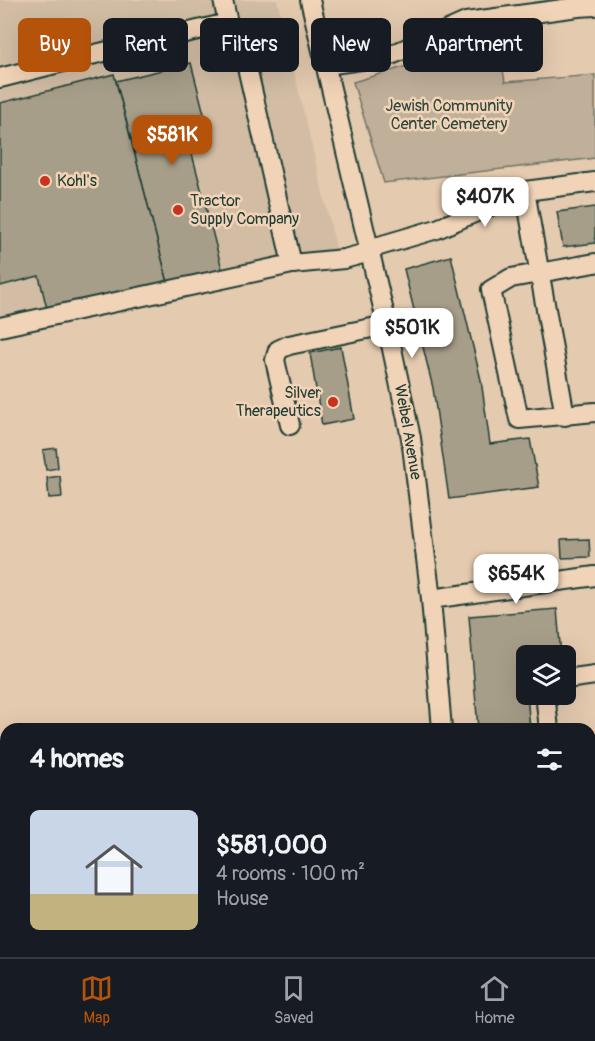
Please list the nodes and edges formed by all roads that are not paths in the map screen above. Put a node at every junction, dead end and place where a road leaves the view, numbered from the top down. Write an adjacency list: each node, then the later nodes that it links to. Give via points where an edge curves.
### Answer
1 (223, 0): 4 (street)
2 (310, 0): 5 (street, Weibel Avenue)
3 (595, 6): 7 (street, via 466,22)
4 (227, 18)
5 (314, 18)
6 (200, 30): 10 (street)
7 (391, 55)
8 (248, 72): 14 (street)
9 (328, 72): 13 (street, Weibel Avenue)
10 (0, 78)
11 (595, 182): 12 (street)
12 (525, 191): 13 (street, via 437,229); 16 (street)
13 (369, 250): 14 (street, via 344,259); 17 (street, Weibel Avenue)
14 (292, 264): 18 (street)
15 (595, 264): 16 (street)
16 (540, 273): 20 (street); 20 (street, via 511,278 491,290 519,419)
17 (386, 325): 21 (street, via 278,350 275,360); 23 (street, Weibel Avenue, via 411,438)
18 (0, 327)
19 (595, 412): 20 (street)
20 (566, 416)
21 (290, 425)
22 (595, 576): 23 (street)
23 (431, 599): 27 (street, Weibel Avenue)
24 (595, 675): 25 (street)
25 (576, 678)
26 (546, 705): 28 (street)
27 (441, 723)
28 (548, 723)

